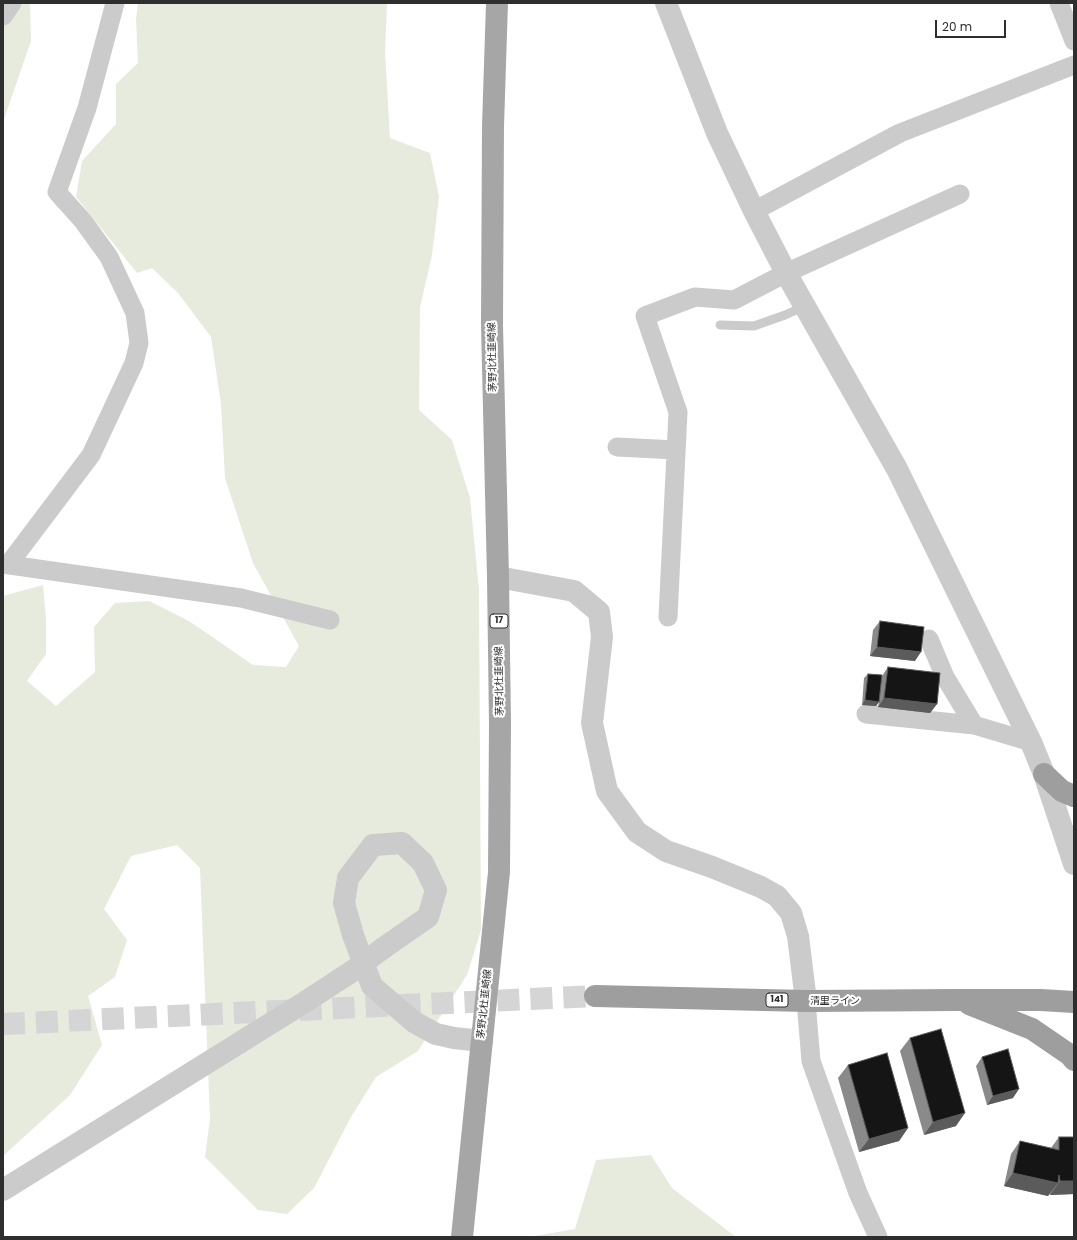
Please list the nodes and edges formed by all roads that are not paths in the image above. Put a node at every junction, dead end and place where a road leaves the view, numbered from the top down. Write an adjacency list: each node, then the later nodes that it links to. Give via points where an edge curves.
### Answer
1 (12, 3): 6 (street)
2 (115, 3): 16 (street, via 87,108 57,192 84,221 109,257 135,312 139,343 134,362 92,455)
3 (497, 3): 17 (main road, 茅野北杜韮崎線 / 17, via 493,126 492,325)
4 (666, 3): 10 (street, via 717,133)
5 (1059, 3): 7 (street)
6 (3, 16)
7 (1074, 41)
8 (1074, 65): 10 (street, via 900,133)
9 (960, 194): 11 (street)
10 (754, 211): 11 (street)
11 (786, 272): 12 (street); 15 (street, via 734,300 695,297 645,316 678,412)
12 (805, 306): 13 (lane, via 754,326); 23 (street, via 897,469)
13 (720, 325)
14 (617, 447): 15 (street)
15 (676, 450): 18 (street)
16 (5, 564): 19 (street, via 241,598)
17 (498, 577): 29 (street, via 574,591 599,612 602,637 592,723 607,791 637,832 666,851 761,887 777,896 791,913 798,936); 31 (main road, 茅野北杜韮崎線 / 17, via 498,872)
18 (668, 617)
19 (330, 620)
20 (929, 639): 22 (street, via 945,677)
21 (866, 714): 22 (street)
22 (974, 725): 23 (street)
23 (1031, 742): 24 (street)
24 (1044, 774): 25 (highway, via 1062,791); 26 (street)
25 (1074, 796)
26 (1074, 864)
27 (595, 996): 29 (highway, 清里ライン / 141)
28 (958, 1000): 29 (highway, 清里ライン / 141); 30 (highway, 清里ライン / 141); 32 (highway, via 1032,1030)
29 (806, 1001): 35 (street, via 811,1061 858,1193)
30 (1074, 1002)
31 (482, 1041): 33 (street, bridge, via 436,1034 414,1022 372,986 353,935 344,903 348,878 373,845 402,842 423,863 436,890 428,917 382,950 351,972 278,1019); 34 (main road, 茅野北杜韮崎線 / 17)
32 (1074, 1060)
33 (3, 1190)
34 (462, 1237)
35 (878, 1237)

